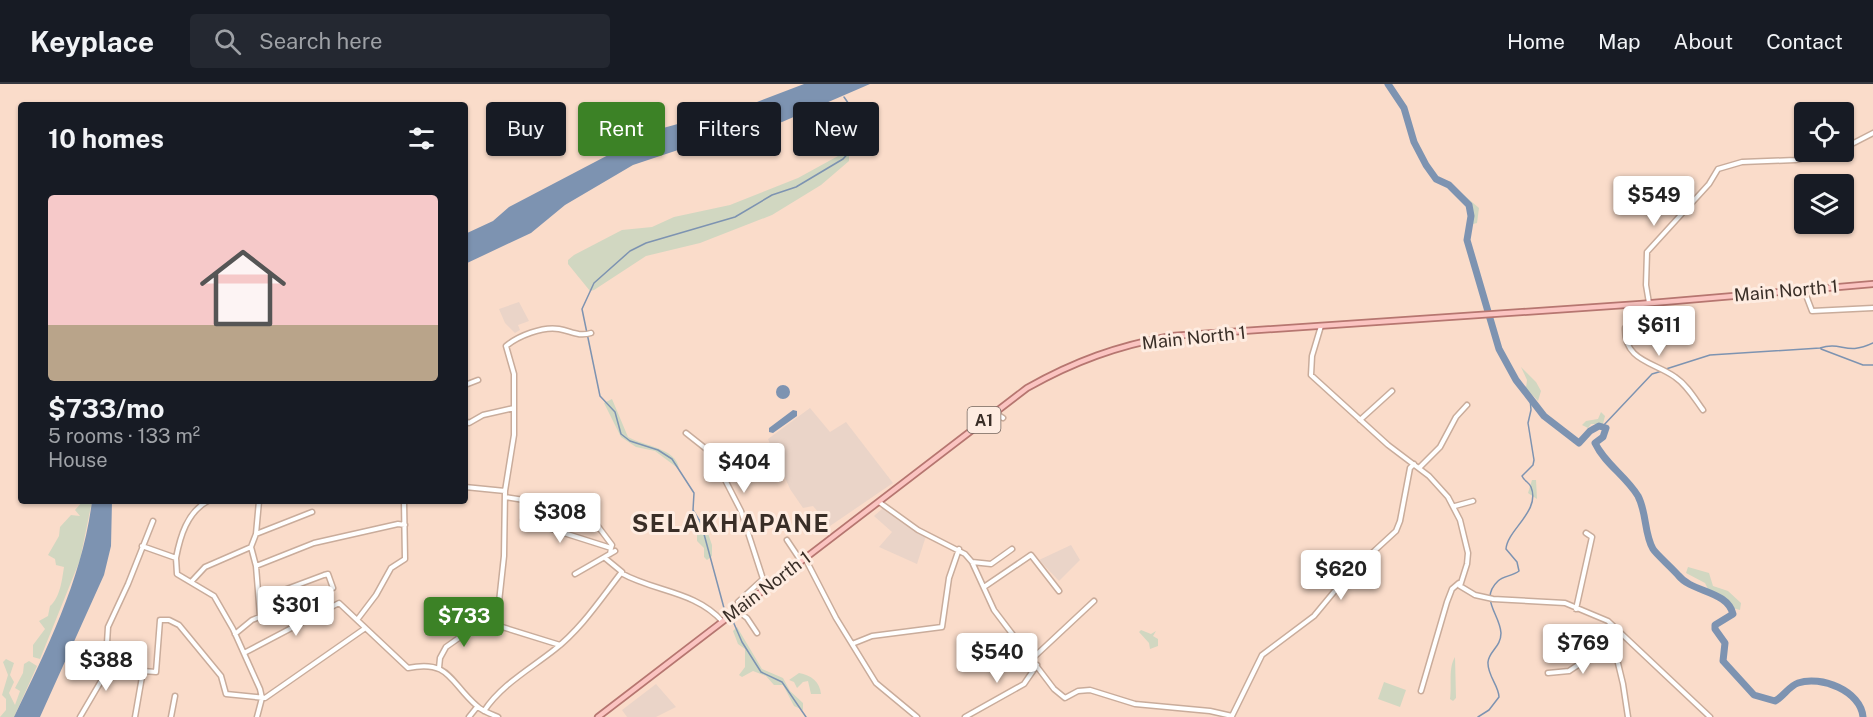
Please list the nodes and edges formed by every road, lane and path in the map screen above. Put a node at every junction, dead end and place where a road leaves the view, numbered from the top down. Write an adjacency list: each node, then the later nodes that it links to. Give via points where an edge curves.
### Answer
1 (1873, 133): 2 (street)
2 (1854, 143)
3 (1794, 159): 6 (street, via 1742,162 1718,169 1647,252)
4 (1873, 284): 5 (main road, Main North 1 / A1)
5 (1804, 289): 6 (main road, Main North 1 / A1); 8 (street, via 1812,311)
6 (1649, 303): 7 (main road, Main North 1 / A1)
7 (1640, 304): 9 (main road, Main North 1 / A1); 16 (street, via 1625,328 1632,351 1638,359 1675,377)
8 (1873, 308)
9 (1321, 326): 17 (main road, Main North 1 / A1, via 1171,336 1114,349 1057,371); 19 (street, via 1311,375)
10 (589, 333): 15 (street, via 579,335 557,328 520,336 508,345 514,374)
11 (478, 380): 12 (street)
12 (468, 384)
13 (1392, 391): 19 (street)
14 (1467, 405): 23 (street, via 1440,447)
15 (514, 408): 20 (street); 25 (street)
16 (1703, 410)
17 (995, 412): 18 (street); 27 (main road, Main North 1 / A1)
18 (1003, 418)
19 (1360, 420): 22 (street)
20 (468, 422)
21 (686, 433): 58 (street, via 710,452 721,472 741,511 763,579 738,602)
22 (1414, 464): 23 (street); 83 (street, via 1396,531 1348,575 1314,616 1262,655)
23 (1419, 468): 32 (street)
24 (468, 487): 25 (street)
25 (505, 491): 26 (street)
26 (505, 497): 42 (street, via 597,525); 63 (street, via 499,602)
27 (878, 501): 43 (street, via 918,530); 47 (main road, Main North 1 / A1)
28 (1473, 501): 32 (street)
29 (202, 504): 45 (street, via 187,522)
30 (260, 504): 38 (street)
31 (404, 504): 36 (street)
32 (1455, 506): 53 (street, via 1468,559)
33 (312, 512): 38 (street)
34 (524, 520): 42 (street)
35 (153, 521): 40 (street)
36 (405, 525): 49 (street, via 314,543); 61 (street, via 405,560 391,568)
37 (1586, 533): 59 (street, via 1592,537)
38 (255, 534): 41 (street)
39 (787, 540): 47 (street)
40 (142, 546): 45 (street); 73 (street, via 108,627 107,643)
41 (251, 546): 49 (street); 52 (street, via 205,567)
42 (613, 549): 46 (street)
43 (959, 549): 48 (street); 68 (street, via 949,578 942,627 872,636)
44 (1012, 549): 48 (street, via 991,564)
45 (176, 558): 52 (street, via 177,574)
46 (605, 558): 50 (street); 51 (street)
47 (803, 560): 58 (main road, Main North 1 / A1); 68 (street)
48 (972, 562): 54 (street)
49 (256, 566): 56 (street)
50 (621, 573): 62 (street, via 634,581 700,602); 69 (street, via 584,622)
51 (575, 574)
52 (192, 581): 67 (street, via 214,596)
53 (1459, 583): 59 (street, via 1464,590 1483,597 1558,602); 78 (street, via 1447,602)
54 (984, 587): 55 (street, via 1031,555); 72 (street, via 994,610)
55 (1059, 591)
56 (260, 599): 60 (street); 60 (street, via 324,575 332,579 333,588)
57 (1094, 601): 72 (street)
58 (738, 608): 62 (main road, Main North 1 / A1); 66 (street)
59 (1576, 609): 64 (street)
60 (260, 616): 67 (street)
61 (357, 620): 65 (street); 70 (street, via 339,603)
62 (722, 621): 90 (main road, Main North 1 / A1)
63 (485, 622): 69 (street); 75 (street, via 446,647)
64 (1612, 625): 71 (street); 94 (street)
65 (364, 629): 75 (street, via 408,668); 80 (street)
66 (757, 633)
67 (235, 634): 70 (street)
68 (852, 644): 91 (street, via 876,683)
69 (560, 645): 82 (street, via 523,672)
70 (244, 653): 80 (street)
71 (1616, 653): 77 (street, via 1584,661 1569,671); 93 (street)
72 (1033, 658): 74 (street)
73 (114, 659): 76 (street); 84 (street)
74 (1037, 665): 83 (street, via 1065,698 1090,690 1135,704); 92 (street, via 1024,684)
75 (440, 668): 81 (street)
76 (143, 671): 80 (street, via 156,672 160,620 169,620 179,625 221,676 225,693); 85 (street)
77 (1548, 673)
78 (1421, 691)
79 (175, 696): 86 (street)
80 (262, 698): 87 (street)
81 (477, 707): 82 (street); 88 (street)
82 (484, 711): 89 (street)
83 (1232, 716)
84 (80, 717)
85 (135, 717)
86 (171, 717)
87 (257, 717)
88 (469, 717)
89 (498, 717)
90 (598, 717)
91 (917, 717)
92 (965, 717)
93 (1628, 717)
94 (1710, 717)

